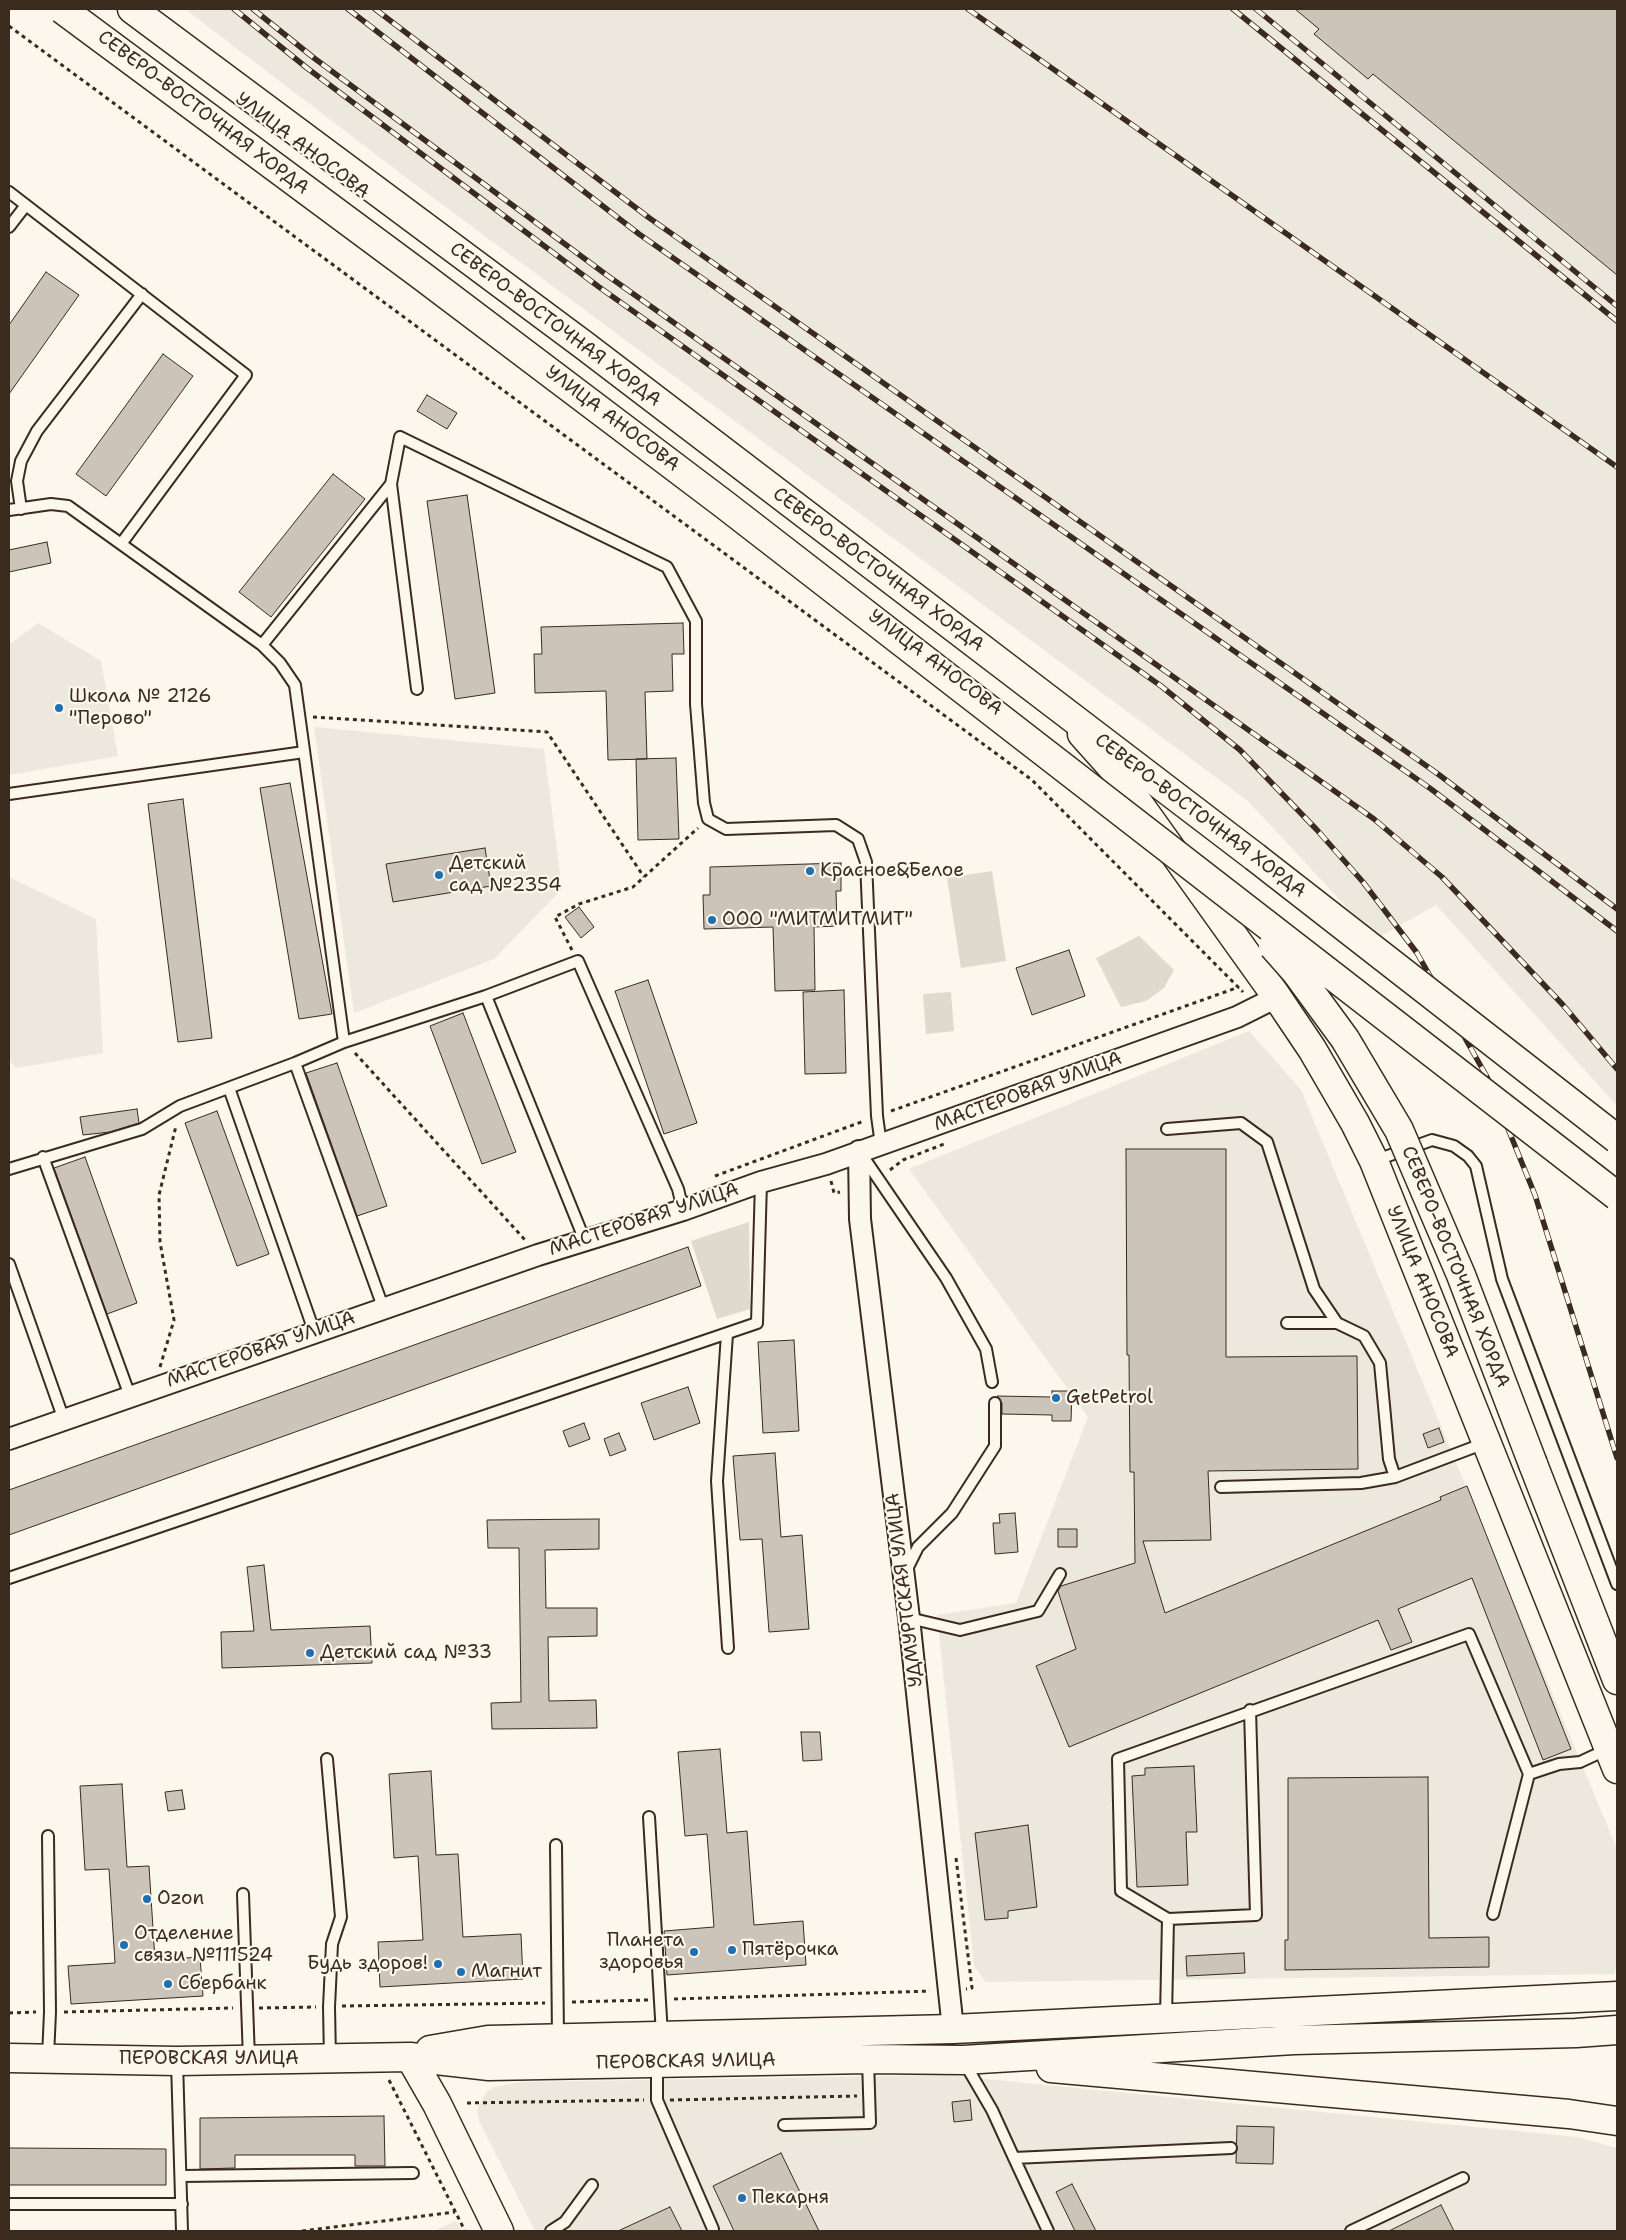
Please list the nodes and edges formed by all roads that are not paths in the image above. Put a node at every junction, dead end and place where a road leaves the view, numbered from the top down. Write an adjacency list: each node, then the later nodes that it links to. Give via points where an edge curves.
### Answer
1 (64, 9): 16 (main road, УЛИЦА АНОСОВА); 17 (main road, СЕВЕРО-ВОСТОЧНАЯ ХОРДА, bridge, via 725,505)
2 (118, 9): 16 (main road, УЛИЦА АНОСОВА, via 1068,721 1094,744)
3 (132, 9): 24 (main road, СЕВЕРО-ВОСТОЧНАЯ ХОРДА, bridge, via 600,358 1255,857)
4 (9, 192): 5 (lane)
5 (26, 205): 6 (lane); 7 (lane)
6 (9, 226)
7 (142, 294): 9 (lane, via 37,431 21,461 17,481); 11 (lane, via 246,375)
8 (391, 484): 12 (lane); 13 (lane); 25 (lane, via 400,437 667,567 696,620 696,704 708,819 726,829 836,825 858,839 866,862)
9 (21, 508): 10 (lane); 11 (lane, via 51,504 68,506)
10 (9, 510)
11 (121, 544): 12 (lane)
12 (262, 645): 14 (lane, via 295,685)
13 (417, 689)
14 (304, 752): 15 (lane); 20 (lane)
15 (9, 794)
16 (1157, 831): 19 (main road, УЛИЦА АНОСОВА)
17 (1225, 893): 31 (main road, СЕВЕРО-ВОСТОЧНАЯ ХОРДА, bridge); 54 (main road, СЕВЕРО-ВОСТОЧНАЯ ХОРДА, bridge, via 1296,972 1345,1039 1399,1130 1457,1266)
18 (486, 996): 20 (lane); 32 (lane, via 578,961 678,1190); 33 (lane)
19 (1265, 1004): 25 (street, МАСТЕРОВАЯ УЛИЦА); 28 (main road, УЛИЦА АНОСОВА, via 1312,1049)
20 (344, 1042): 21 (lane)
21 (295, 1063): 22 (lane); 35 (lane)
22 (229, 1088): 27 (lane, via 180,1106 142,1129); 38 (lane)
23 (1168, 1129): 37 (lane, via 1241,1123 1267,1142 1314,1288)
24 (1617, 1138)
25 (881, 1145): 26 (street, МАСТЕРОВАЯ УЛИЦА)
26 (859, 1151): 30 (street, МАСТЕРОВАЯ УЛИЦА); 40 (lane, via 951,1286 986,1349); 49 (street, УДМУРТСКАЯ УЛИЦА, via 860,1219)
27 (43, 1158): 29 (lane); 41 (lane)
28 (1374, 1161): 45 (main road, УЛИЦА АНОСОВА); 51 (lane, via 1432,1140 1454,1146 1476,1166 1502,1279)
29 (9, 1169)
30 (761, 1182): 32 (street, МАСТЕРОВАЯ УЛИЦА); 39 (lane, via 757,1323)
31 (1617, 1196)
32 (683, 1210): 33 (street, МАСТЕРОВАЯ УЛИЦА)
33 (585, 1241): 35 (street, МАСТЕРОВАЯ УЛИЦА)
34 (9, 1264): 43 (lane)
35 (383, 1307): 38 (street, МАСТЕРОВАЯ УЛИЦА)
36 (1287, 1323): 37 (lane)
37 (1338, 1323): 46 (lane, via 1364,1336 1380,1363 1389,1459)
38 (314, 1331): 41 (street, МАСТЕРОВАЯ УЛИЦА)
39 (727, 1334): 50 (lane); 53 (lane, via 716,1481)
40 (992, 1382)
41 (130, 1396): 43 (street, МАСТЕРОВАЯ УЛИЦА)
42 (994, 1403): 49 (lane, via 995,1446 952,1513 918,1548)
43 (64, 1420): 44 (street, МАСТЕРОВАЯ УЛИЦА)
44 (9, 1439)
45 (1486, 1442): 46 (lane); 57 (main road, УЛИЦА АНОСОВА)
46 (1395, 1477): 47 (lane, via 1361,1483)
47 (1221, 1487)
48 (1060, 1574): 52 (lane, via 1038,1611 960,1630)
49 (904, 1577): 52 (street, УДМУРТСКАЯ УЛИЦА)
50 (9, 1578)
51 (1617, 1584)
52 (909, 1618): 69 (street, УДМУРТСКАЯ УЛИЦА)
53 (728, 1648)
54 (1617, 1680)
55 (1250, 1710): 58 (lane, via 1469,1634); 64 (lane, via 1256,1915); 64 (lane, via 1118,1759 1121,1891)
56 (327, 1759): 76 (lane, via 341,1917 332,1944)
57 (1613, 1759): 58 (lane, via 1559,1764)
58 (1529, 1774): 63 (lane)
59 (649, 1817): 71 (lane)
60 (48, 1836): 75 (lane)
61 (556, 1845): 72 (lane)
62 (243, 1894): 79 (lane)
63 (1493, 1914)
64 (1168, 1919): 68 (lane)
65 (1617, 1989): 67 (main road)
66 (1617, 1996): 67 (main road)
67 (1576, 1999): 68 (main road, ПЕРОВСКАЯ УЛИЦА)
68 (1166, 2017): 69 (main road, ПЕРОВСКАЯ УЛИЦА)
69 (953, 2028): 71 (main road, ПЕРОВСКАЯ УЛИЦА)
70 (1617, 2030): 80 (main road, via 1294,2040)
71 (662, 2036): 72 (main road, ПЕРОВСКАЯ УЛИЦА)
72 (558, 2038): 73 (main road, ПЕРОВСКАЯ УЛИЦА, via 488,2040 439,2048)
73 (410, 2057): 76 (main road, ПЕРОВСКАЯ УЛИЦА); 81 (main road, ПЕРОВСКАЯ УЛИЦА, via 489,2066); 96 (main road, via 437,2104)
74 (9, 2058): 75 (main road, ПЕРОВСКАЯ УЛИЦА)
75 (48, 2058): 78 (main road, ПЕРОВСКАЯ УЛИЦА)
76 (330, 2059): 79 (main road, ПЕРОВСКАЯ УЛИЦА)
77 (868, 2059): 80 (main road, ПЕРОВСКАЯ УЛИЦА); 81 (main road, ПЕРОВСКАЯ УЛИЦА); 85 (lane, via 870,2123)
78 (177, 2060): 79 (main road, ПЕРОВСКАЯ УЛИЦА); 89 (lane)
79 (250, 2060)
80 (963, 2060): 82 (main road); 87 (lane, via 988,2102)
81 (657, 2063): 94 (lane, via 658,2100)
82 (1484, 2106): 83 (main road); 84 (main road)
83 (1617, 2109)
84 (1617, 2122)
85 (784, 2125)
86 (1231, 2148): 87 (lane)
87 (1014, 2158): 98 (lane)
88 (413, 2173): 89 (lane)
89 (182, 2176): 93 (lane)
90 (1463, 2178): 99 (lane)
91 (592, 2185): 97 (lane, via 565,2222)
92 (9, 2204): 93 (lane)
93 (182, 2204): 95 (lane)
94 (713, 2230)
95 (182, 2231)
96 (499, 2231)
97 (551, 2231)
98 (1048, 2231)
99 (1351, 2231)

